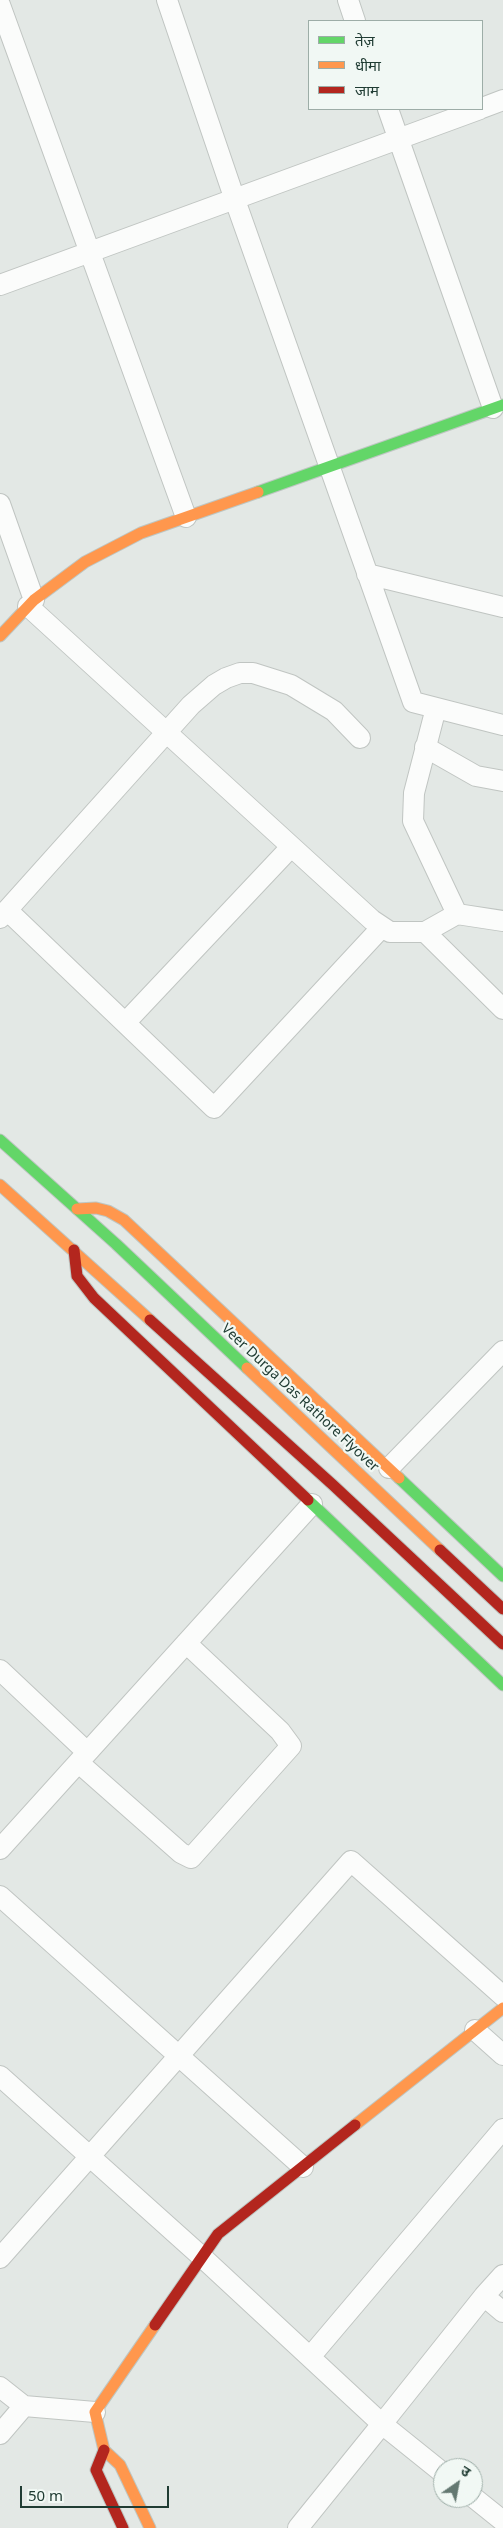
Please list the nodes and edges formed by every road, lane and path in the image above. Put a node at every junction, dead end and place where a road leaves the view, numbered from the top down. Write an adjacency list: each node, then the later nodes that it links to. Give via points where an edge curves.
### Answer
1 (167, 0): 10 (street)
2 (348, 0): 4 (street)
3 (0, 6): 11 (street)
4 (356, 20)
5 (503, 100): 6 (street)
6 (483, 107)
7 (388, 110): 9 (street)
8 (476, 110): 9 (street)
9 (399, 139): 10 (street); 13 (street)
10 (235, 200): 11 (street); 14 (street)
11 (88, 253): 12 (street); 16 (street)
12 (0, 285)
13 (498, 407): 14 (street)
14 (329, 467): 16 (street); 18 (street)
15 (0, 504): 17 (street)
16 (186, 517): 19 (street, via 141,533 85,562)
17 (4, 526): 19 (street)
18 (367, 574): 20 (street); 22 (street, via 413,702)
19 (31, 603): 21 (street); 24 (street)
20 (503, 607)
21 (0, 636)
22 (436, 708): 23 (street); 26 (street)
23 (503, 725)
24 (167, 733): 25 (street, via 214,685 240,673 253,673 291,685 319,700 334,710); 28 (street); 29 (street)
25 (360, 738)
26 (425, 747): 27 (street, via 476,776); 30 (street, via 414,793 414,821)
27 (503, 781)
28 (291, 847): 32 (street); 35 (street)
29 (3, 914): 35 (street)
30 (457, 914): 31 (street); 33 (street)
31 (503, 921)
32 (382, 927): 33 (street, via 390,932); 35 (street, via 214,1108)
33 (425, 932): 34 (street)
34 (503, 1009)
35 (125, 1024)
36 (0, 1140): 38 (street, Veer Durga Das Rathore Flyover)
37 (0, 1184): 39 (street)
38 (77, 1210): 41 (street, via 96,1208 124,1220); 44 (street, Veer Durga Das Rathore Flyover)
39 (74, 1250): 42 (street, via 78,1276 94,1298); 46 (street)
40 (503, 1351): 41 (street)
41 (390, 1468): 43 (street)
42 (312, 1504): 45 (street); 48 (street)
43 (503, 1576)
44 (503, 1609)
45 (186, 1643): 49 (street); 49 (street, via 280,1731 291,1746 191,1858 181,1853)
46 (503, 1644)
47 (0, 1670): 49 (street)
48 (503, 1685)
49 (83, 1757): 50 (street)
50 (0, 1849)
51 (0, 1896): 55 (street)
52 (503, 1996): 55 (street, via 350,1861)
53 (503, 2008): 54 (street)
54 (475, 2030): 56 (street); 60 (street)
55 (176, 2055): 59 (street); 60 (street)
56 (503, 2055)
57 (0, 2077): 59 (street)
58 (503, 2129): 66 (street)
59 (88, 2156): 61 (street); 62 (street)
60 (303, 2166): 61 (street, via 218,2234)
61 (202, 2257): 66 (street); 69 (street)
62 (0, 2258)
63 (503, 2275): 64 (street)
64 (484, 2296): 65 (street); 70 (street)
65 (503, 2312)
66 (310, 2357): 70 (street)
67 (0, 2387): 68 (street)
68 (24, 2406): 69 (street); 71 (street)
69 (95, 2412): 72 (street)
70 (382, 2424): 73 (street); 78 (street)
71 (0, 2434)
72 (104, 2450): 76 (street, via 96,2470); 77 (street, via 120,2465)
73 (433, 2465)
74 (483, 2505): 75 (street)
75 (503, 2521)
76 (123, 2528)
77 (150, 2528)
78 (298, 2528)

